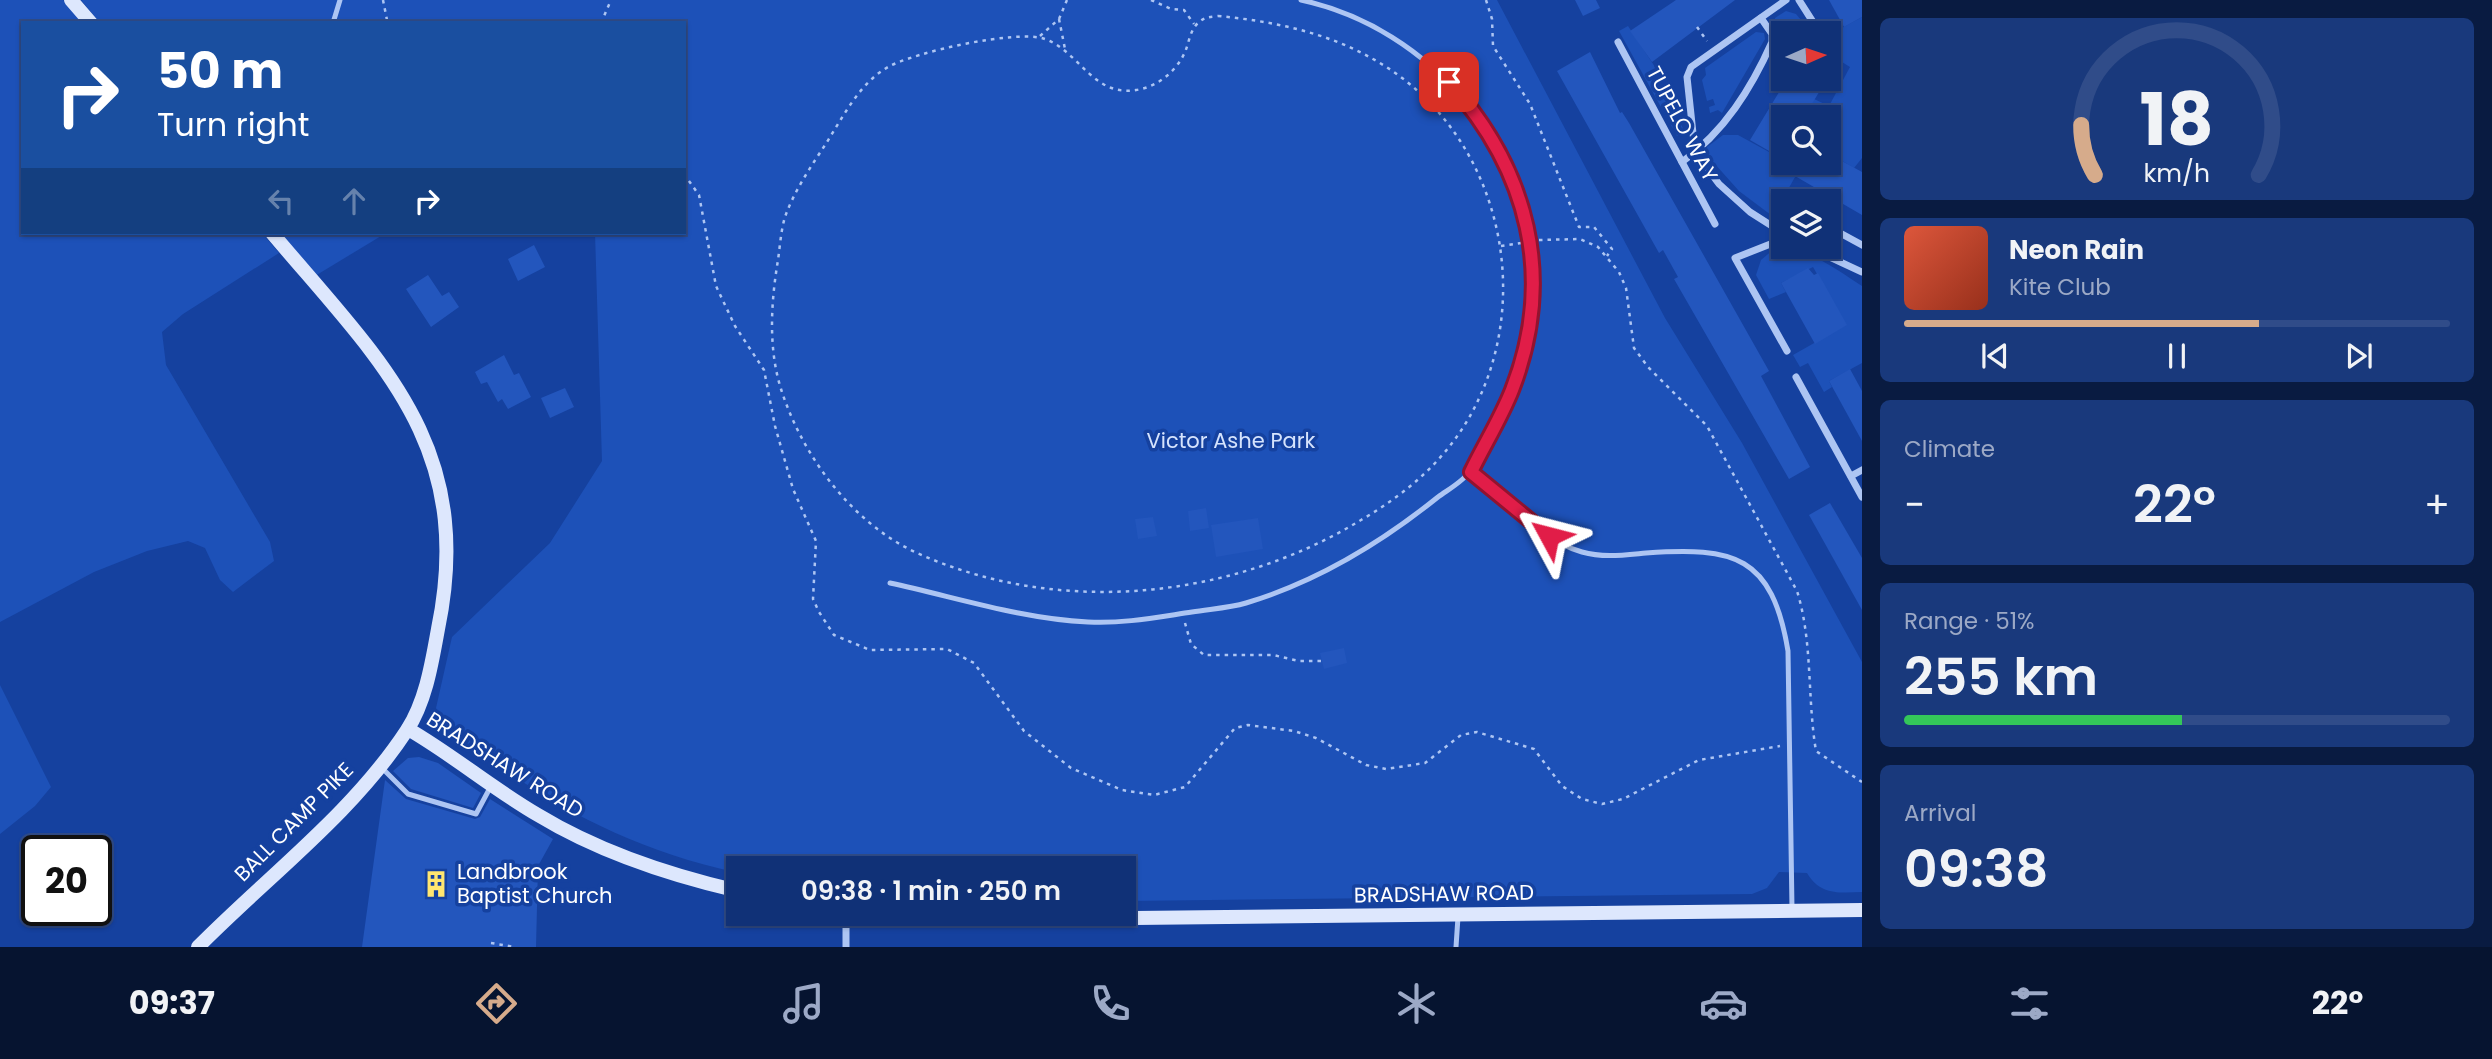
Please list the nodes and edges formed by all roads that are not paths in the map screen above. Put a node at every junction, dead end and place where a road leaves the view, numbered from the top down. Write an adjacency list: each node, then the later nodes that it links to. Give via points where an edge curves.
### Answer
1 (72, 0): 7 (street)
2 (340, 0): 8 (lane)
3 (1301, 0): 24 (lane, via 1336,10 1387,34 1449,82 1473,109 1515,185 1530,241 1532,309 1511,393)
4 (1786, 0): 6 (street)
5 (1800, 0): 9 (street)
6 (1761, 18): 11 (street, via 1772,34 1763,61 1730,116); 11 (street, via 1691,67 1687,77)
7 (89, 21)
8 (335, 21)
9 (1813, 21)
10 (1618, 41): 12 (street, TUPELO WAY)
11 (1695, 152): 12 (street); 14 (street, via 1719,184)
12 (1682, 162): 13 (street, TUPELO WAY)
13 (1715, 224)
14 (1771, 225)
15 (1841, 234): 18 (street)
16 (274, 235): 28 (street, BALL CAMP PIKE, via 387,373 422,430 435,464 443,498 444,584 432,659)
17 (1771, 244): 21 (street, via 1735,258)
18 (1862, 245)
19 (1834, 259): 20 (street)
20 (1862, 272)
21 (1787, 351)
22 (1796, 377): 25 (street)
23 (1862, 470): 25 (street)
24 (1471, 472): 27 (lane, via 1346,562 1246,603 1140,620 1090,622); 33 (lane, via 1549,536 1581,552 1598,556 1708,550 1753,571 1772,593 1782,616 1788,651)
25 (1851, 476): 26 (street)
26 (1862, 497)
27 (890, 583)
28 (408, 729): 29 (street, BALL CAMP PIKE); 30 (street, BRADSHAW ROAD)
29 (379, 765): 30 (lane, via 408,794 476,814); 37 (street, BALL CAMP PIKE, via 335,818)
30 (491, 786): 31 (street, BRADSHAW ROAD, via 560,828 618,854)
31 (726, 888)
32 (1862, 910): 33 (street, BRADSHAW ROAD)
33 (1793, 911): 34 (street, BRADSHAW ROAD)
34 (1458, 914): 35 (street, BRADSHAW ROAD); 39 (lane)
35 (1136, 919)
36 (846, 926): 38 (street)
37 (198, 947)
38 (846, 947)
39 (1456, 947)

